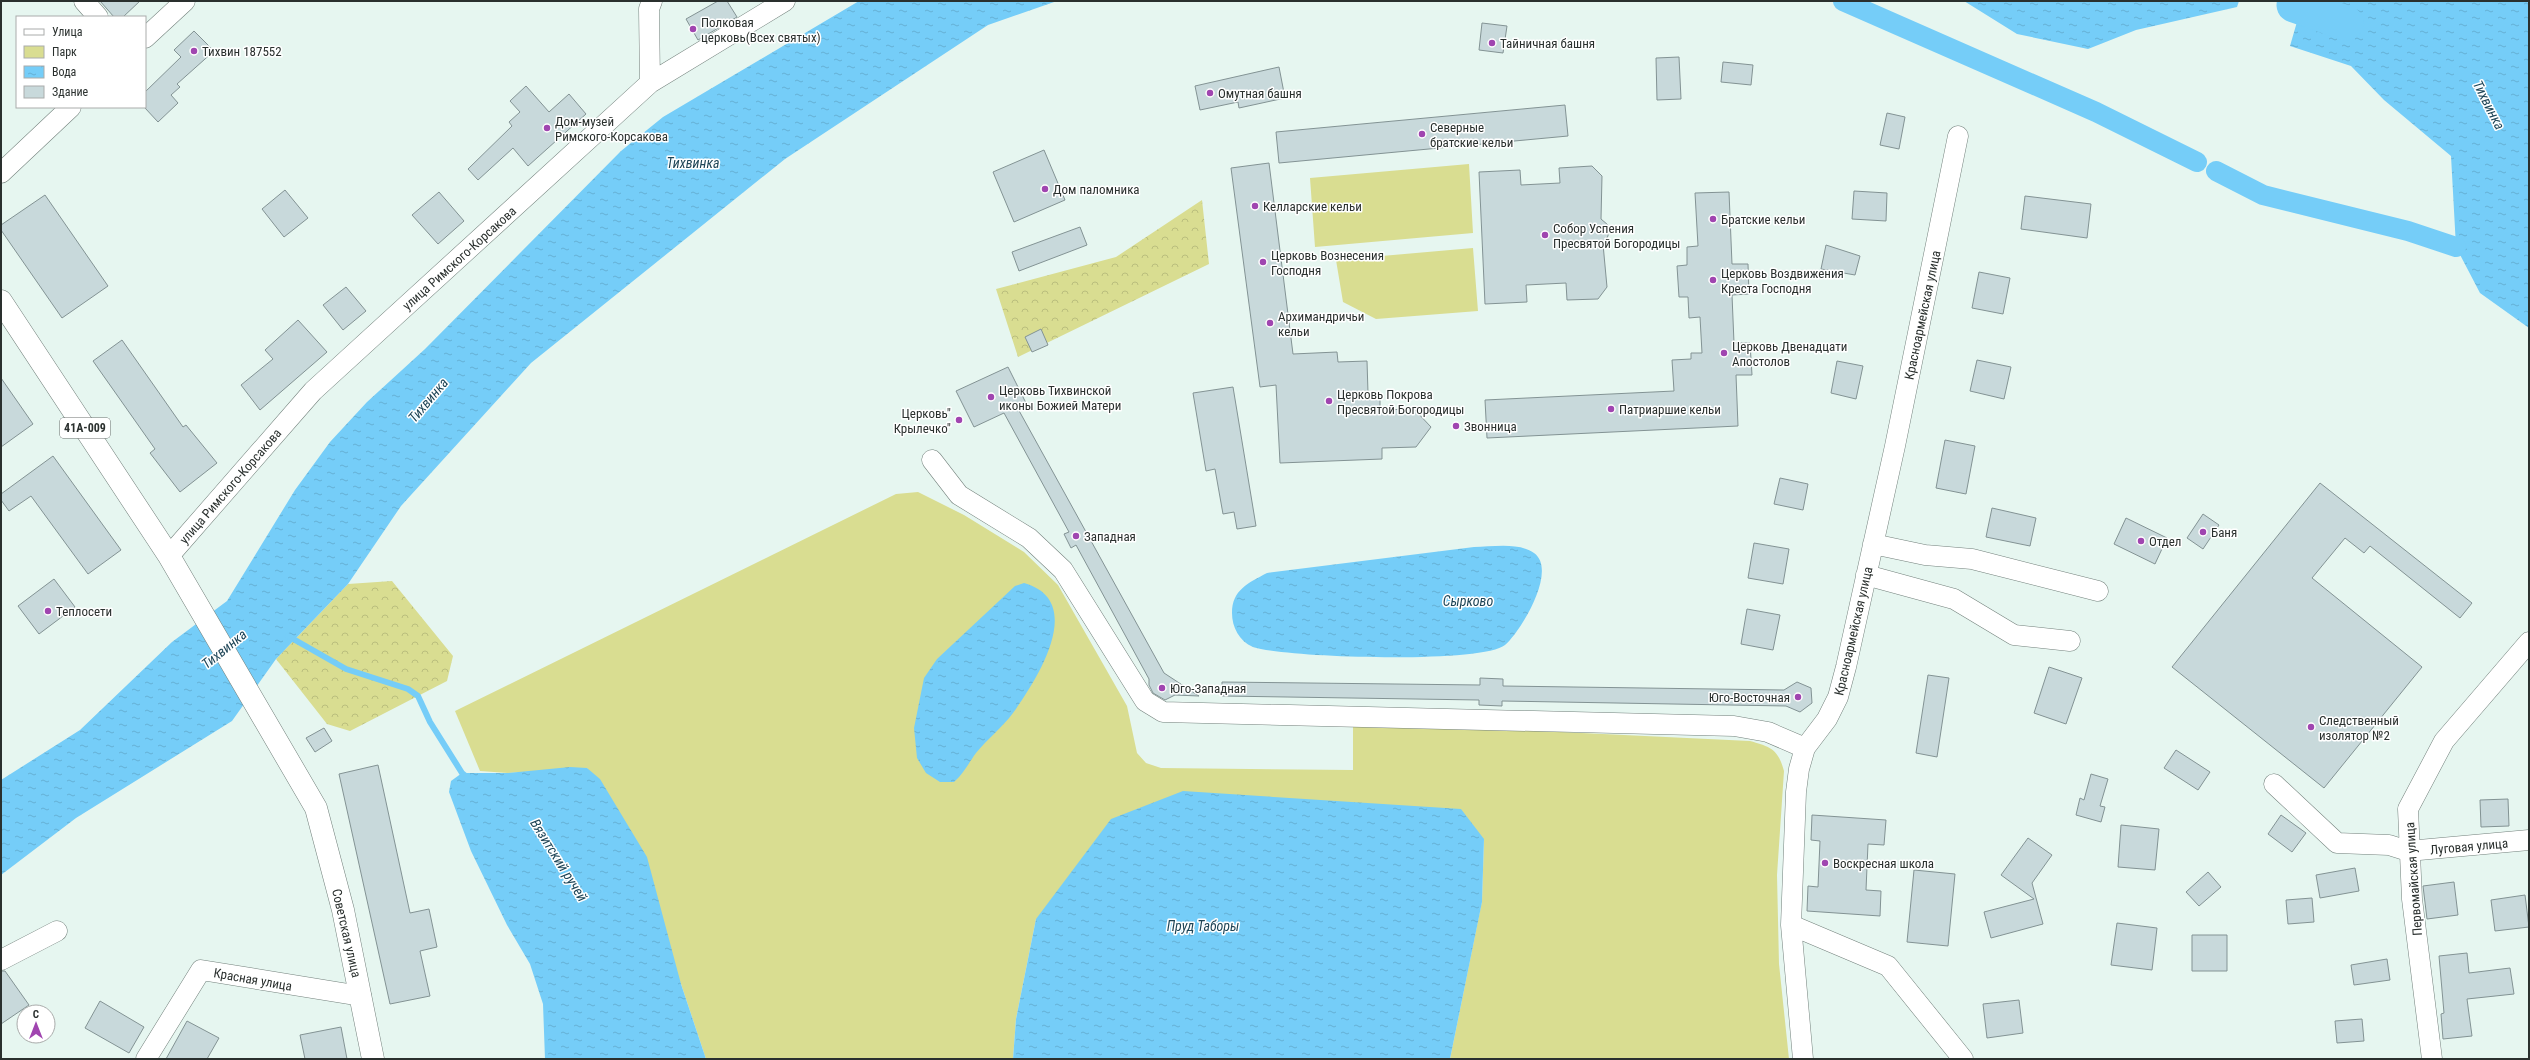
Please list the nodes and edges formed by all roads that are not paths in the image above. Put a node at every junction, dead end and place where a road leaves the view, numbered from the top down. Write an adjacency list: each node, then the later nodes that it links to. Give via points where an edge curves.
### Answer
1 (84, 1): 5 (street)
2 (185, 1): 6 (street)
3 (652, 1): 7 (street, via 649,9)
4 (785, 1): 7 (street, улица Римского-Корсакова)
5 (97, 16)
6 (146, 37)
7 (650, 83): 14 (street, улица Римского-Корсакова, via 313,391)
8 (70, 108): 10 (street)
9 (1958, 136): 13 (street, Красноармейская улица)
10 (1, 173)
11 (1, 301): 14 (main road, 41А-009)
12 (932, 460): 19 (street, via 959,495 1029,538 1063,570 1145,701 1163,712 1734,726 1768,732)
13 (1873, 544): 15 (street, Красноармейская улица); 16 (street, via 1925,555 1972,559)
14 (169, 556): 26 (main road, Советская улица / 41А-009, via 316,808 343,910)
15 (1866, 575): 17 (street, via 1954,599 2014,635); 19 (street, Красноармейская улица, via 1838,697 1827,719)
16 (2098, 591)
17 (2070, 640)
18 (2529, 642): 22 (street, Первомайская улица, via 2444,741 2408,809)
19 (1805, 748): 23 (street, Красноармейская улица, via 1796,792)
20 (2274, 784): 22 (street, via 2337,843 2389,845)
21 (2529, 840): 22 (street, Луговая улица)
22 (2408, 851): 31 (street, Первомайская улица)
23 (1791, 925): 29 (street, Красноармейская улица); 30 (street, via 1888,966)
24 (57, 931): 25 (street)
25 (1, 960)
26 (361, 996): 27 (street, Красная улица, via 201,970); 28 (main road, Советская улица)
27 (146, 1059)
28 (373, 1059)
29 (1803, 1059)
30 (1963, 1059)
31 (2432, 1059)

